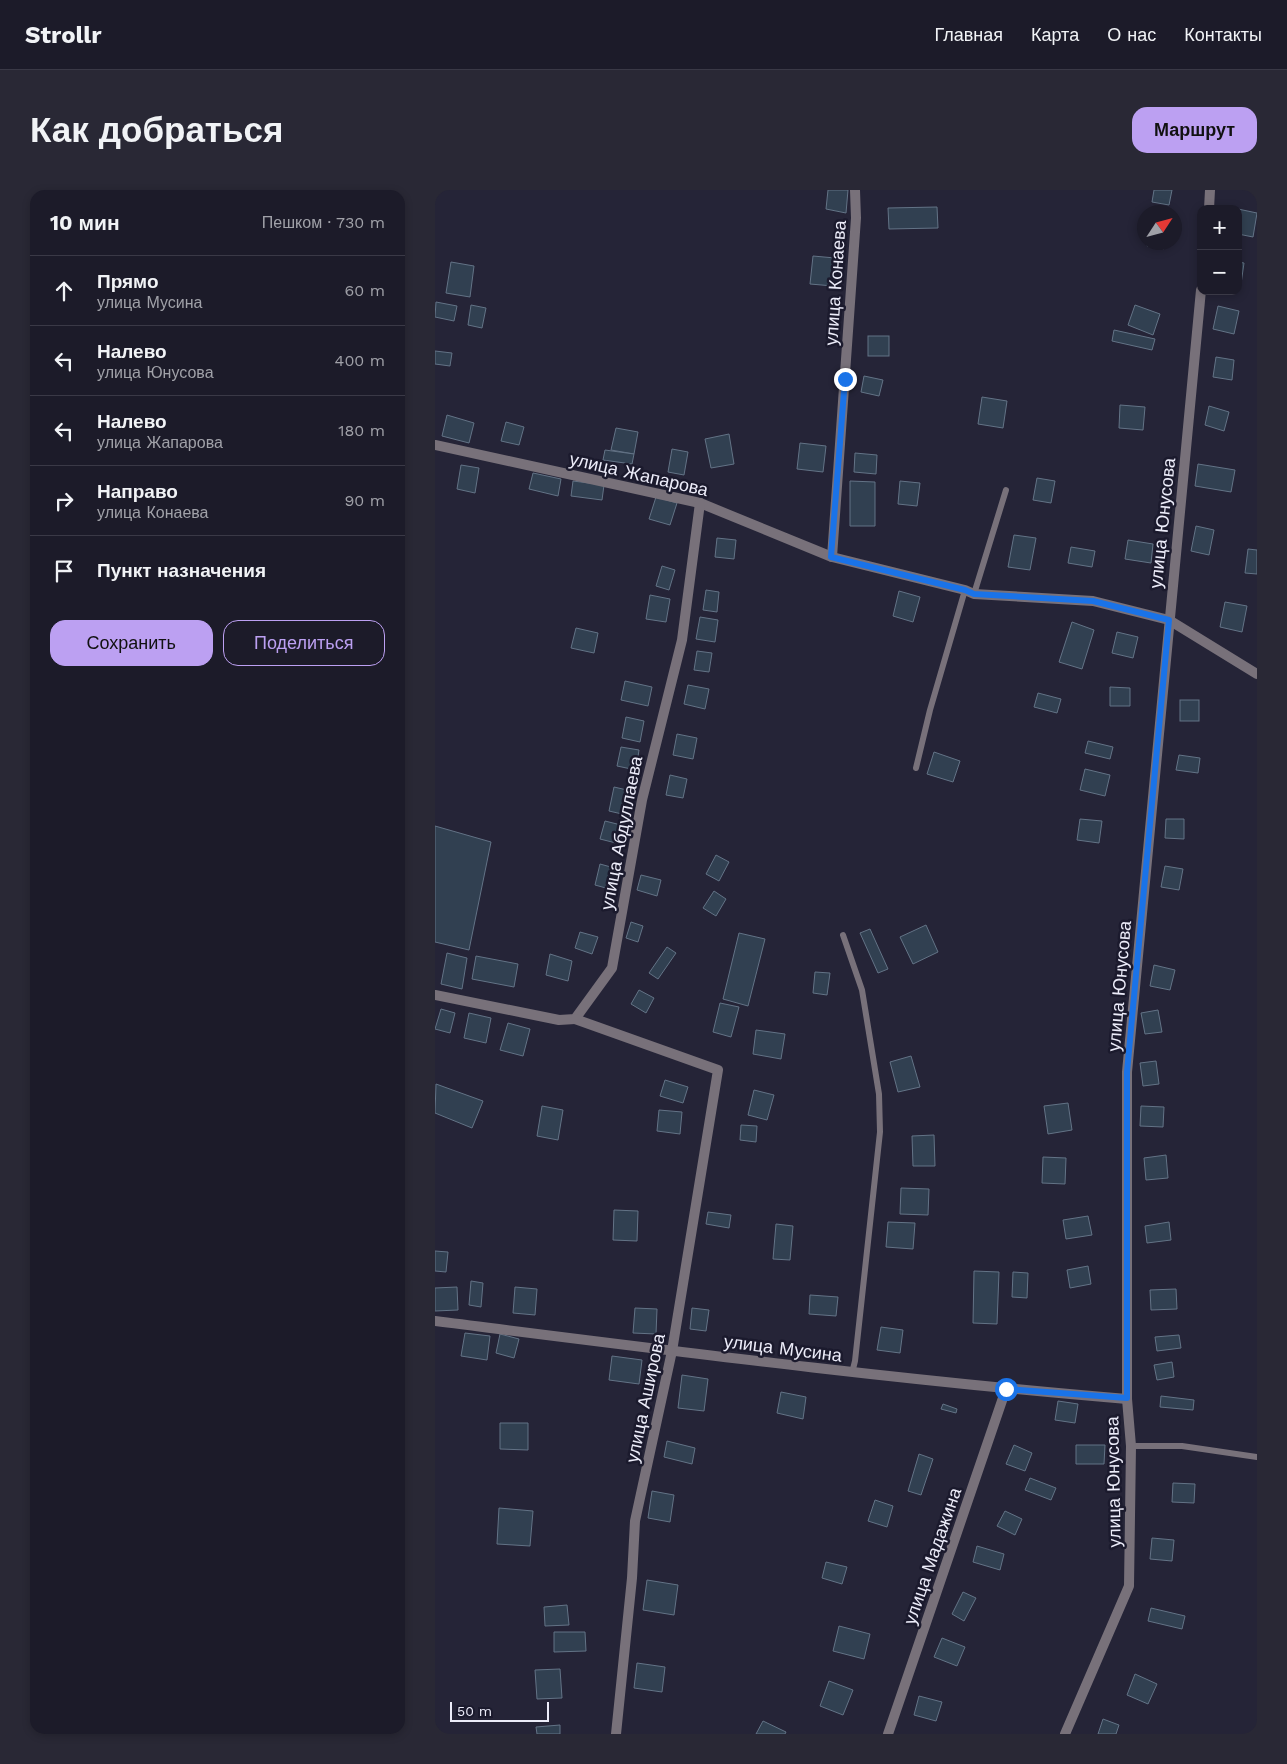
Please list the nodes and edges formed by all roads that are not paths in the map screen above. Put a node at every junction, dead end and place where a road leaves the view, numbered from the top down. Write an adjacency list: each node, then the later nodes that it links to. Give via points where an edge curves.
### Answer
1 (855, 190): 8 (street, улица Конаева, via 856,218)
2 (1211, 190): 3 (street)
3 (1209, 205)
4 (1201, 295): 10 (street, улица Юнусова)
5 (435, 445): 7 (street, улица Жапарова)
6 (1005, 490): 9 (lane)
7 (700, 503): 8 (street, улица Жапарова); 15 (street, улица Абдуллаева, via 682,640 642,800 611,968)
8 (831, 557): 9 (street, улица Жапарова)
9 (970, 592): 10 (street, улица Жапарова, via 1093,601); 12 (lane, via 931,710)
10 (1169, 620): 11 (street, улица Жапарова); 20 (street, улица Юнусова, via 1127,1072)
11 (1257, 674)
12 (917, 768)
13 (843, 935): 18 (lane, via 862,990 879,1094 880,1132)
14 (435, 995): 15 (street, via 559,1020)
15 (575, 1019): 17 (street, улица Аширова, via 717,1070)
16 (435, 1321): 17 (street, улица Мусина)
17 (672, 1351): 18 (street, улица Мусина); 23 (street, улица Аширова, via 635,1520)
18 (852, 1373): 19 (street, улица Мусина)
19 (1006, 1389): 20 (street, улица Мусина); 24 (street, улица Мадажина)
20 (1127, 1398): 21 (street, улица Юнусова)
21 (1131, 1446): 22 (lane, via 1182,1446); 25 (street, улица Юнусова, via 1129,1586)
22 (1257, 1457)
23 (616, 1734)
24 (888, 1734)
25 (1065, 1734)

